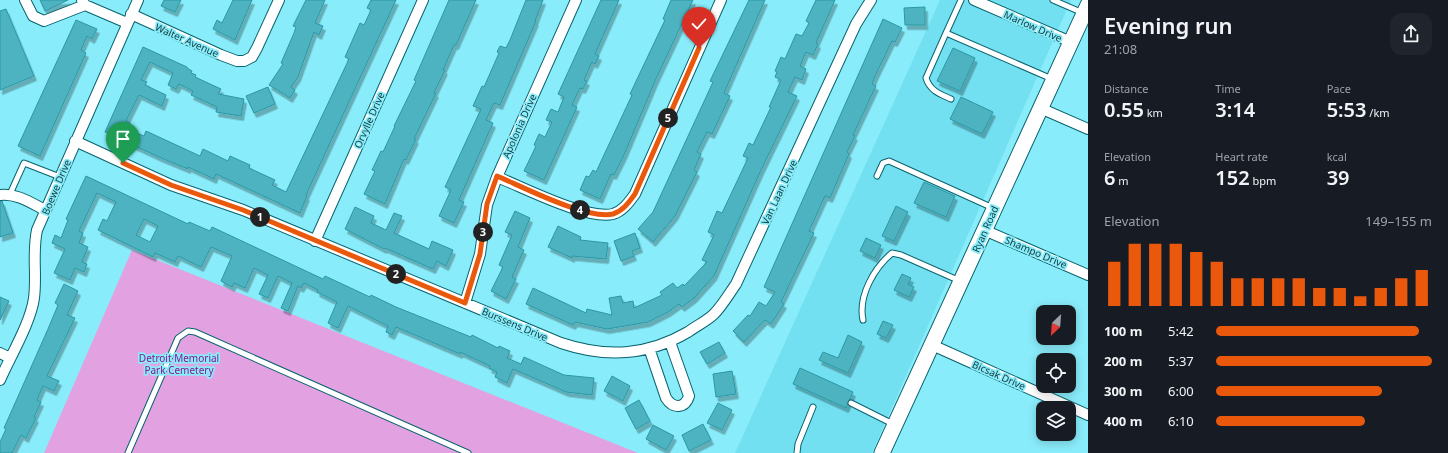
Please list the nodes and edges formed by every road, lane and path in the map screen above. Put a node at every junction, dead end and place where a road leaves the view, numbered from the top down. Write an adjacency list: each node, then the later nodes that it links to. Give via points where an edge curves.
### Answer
1 (25, 0): 11 (street, via 33,16 44,20)
2 (138, 0): 14 (street, Boewe Drive)
3 (279, 0): 14 (street, Walter Avenue, via 252,57 244,61 237,61)
4 (423, 0): 29 (street, Orvylle Drive)
5 (576, 0): 22 (street, Apolonia Drive)
6 (720, 0): 22 (street, via 635,194 620,211 600,215 576,209)
7 (871, 0): 34 (street, Van Laan Drive, via 856,24 736,284 713,315)
8 (961, 0): 15 (lane)
9 (974, 0): 12 (street, Marlow Drive)
10 (1053, 0): 13 (lane)
11 (83, 2): 14 (street, Walter Avenue)
12 (988, 3): 16 (street, Marlow Drive)
13 (1085, 15): 16 (main road, Ryan Road)
14 (129, 18): 21 (street, Boewe Drive)
15 (946, 33): 17 (lane); 18 (lane, via 926,78 928,86)
16 (1071, 42): 17 (main road, Ryan Road)
17 (1053, 80): 19 (main road, Ryan Road)
18 (951, 99)
19 (1040, 108): 20 (street); 26 (main road, Ryan Road)
20 (1088, 129)
21 (75, 140): 24 (street, Boewe Drive); 29 (street, Burssens Drive, via 171,185 243,210)
22 (497, 176): 32 (street, Apolonia Drive, via 487,204 480,254)
23 (877, 176): 26 (lane, via 883,163 889,161)
24 (60, 177): 25 (lane, via 24,163); 27 (street, Boewe Drive)
25 (5, 195): 27 (street)
26 (994, 208): 28 (main road, Ryan Road)
27 (45, 210): 38 (street, Boewe Drive, via 35,242 34,297 31,310)
28 (984, 230): 30 (street, Shampo Drive); 31 (main road, Ryan Road)
29 (315, 241): 32 (street, Burssens Drive)
30 (1088, 275)
31 (961, 281): 33 (lane, via 901,254 892,253 872,278 863,299); 35 (main road, Ryan Road)
32 (465, 303): 36 (street, Burssens Drive, via 579,349 624,353)
33 (863, 320)
34 (670, 342): 36 (street, Van Laan Drive); 36 (street, via 689,396 680,406 674,406 666,398)
35 (932, 345): 42 (street, Bicsak Drive); 43 (main road, Ryan Road)
36 (650, 348)
37 (0, 353): 38 (street)
38 (10, 358): 39 (street, Boewe Drive)
39 (0, 380)
40 (851, 403): 43 (lane)
41 (813, 407): 46 (lane, via 798,444)
42 (1088, 415)
43 (895, 425): 47 (main road, Ryan Road)
44 (128, 453): 45 (lane, via 178,338 188,331)
45 (468, 453)
46 (797, 453)
47 (882, 453)

